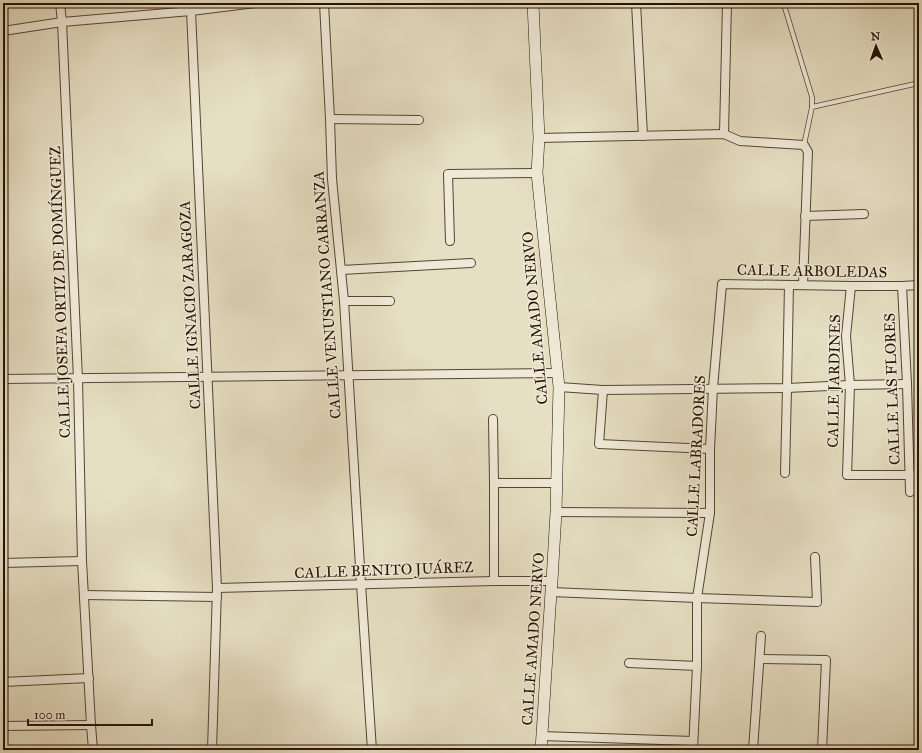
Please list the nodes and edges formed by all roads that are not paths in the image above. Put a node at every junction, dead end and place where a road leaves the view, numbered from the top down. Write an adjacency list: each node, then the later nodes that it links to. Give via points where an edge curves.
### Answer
1 (60, 3): 9 (street, CALLE JOSEFA ORTIZ DE DOMÍNGUEZ)
2 (256, 3): 8 (street)
3 (324, 3): 13 (street, CALLE VENUSTIANO CARRANZA)
4 (533, 3): 17 (street, CALLE AMADO NERVO)
5 (636, 3): 16 (street)
6 (727, 3): 15 (street)
7 (785, 8): 12 (lane, via 812,97)
8 (191, 11): 9 (street); 35 (street, CALLE IGNACIO ZARAGOZA)
9 (62, 22): 10 (street); 36 (street, CALLE JOSEFA ORTIZ DE DOMÍNGUEZ)
10 (3, 31)
11 (919, 83): 12 (lane)
12 (812, 107): 18 (lane)
13 (330, 119): 14 (street); 24 (street, CALLE VENUSTIANO CARRANZA, via 332,179)
14 (419, 120)
15 (724, 134): 16 (street); 18 (street, via 740,141)
16 (643, 136): 17 (street)
17 (540, 138): 19 (street, CALLE AMADO NERVO)
18 (804, 145): 21 (street, via 808,152)
19 (537, 172): 22 (street, via 448,174); 33 (street, CALLE AMADO NERVO)
20 (864, 214): 21 (street)
21 (805, 216): 28 (street)
22 (450, 241)
23 (471, 263): 24 (street)
24 (341, 270): 32 (street, CALLE VENUSTIANO CARRANZA)
25 (722, 284): 27 (street, CALLE ARBOLEDAS); 41 (street, CALLE LABRADORES)
26 (919, 284): 30 (street, CALLE ARBOLEDAS)
27 (789, 285): 28 (street, CALLE ARBOLEDAS); 42 (street)
28 (803, 285): 29 (street, CALLE ARBOLEDAS)
29 (851, 286): 30 (street, CALLE ARBOLEDAS); 39 (street, CALLE JARDINES, via 846,336)
30 (902, 286): 38 (street, CALLE LAS FLORES)
31 (390, 300): 32 (street)
32 (344, 301): 34 (street, CALLE VENUSTIANO CARRANZA)
33 (557, 373): 34 (street); 40 (street, CALLE AMADO NERVO)
34 (348, 376): 35 (street); 58 (street, CALLE VENUSTIANO CARRANZA)
35 (207, 377): 36 (street); 60 (street, CALLE IGNACIO ZARAGOZA)
36 (78, 378): 37 (street); 55 (street, CALLE JOSEFA ORTIZ DE DOMÍNGUEZ)
37 (3, 379)
38 (906, 384): 39 (street); 47 (street, CALLE LAS FLORES)
39 (850, 385): 42 (street); 47 (street, CALLE JARDINES, via 847,475)
40 (559, 387): 43 (street); 50 (street, CALLE AMADO NERVO)
41 (714, 388): 42 (street); 43 (street); 45 (street, CALLE LABRADORES)
42 (787, 388): 46 (street)
43 (603, 390): 45 (street, via 599,444)
44 (493, 419): 49 (street)
45 (710, 449): 53 (street, CALLE LABRADORES)
46 (785, 473)
47 (909, 474): 48 (street); 51 (street, CALLE LAS FLORES)
48 (919, 475)
49 (494, 483): 50 (street); 57 (street)
50 (556, 484): 52 (street, CALLE AMADO NERVO)
51 (910, 492)
52 (556, 512): 53 (street); 59 (street, CALLE AMADO NERVO)
53 (710, 513): 62 (street, CALLE LABRADORES)
54 (815, 556): 62 (street, CALLE BENITO JUÁREZ, via 817,602)
55 (82, 561): 56 (street); 61 (street, CALLE JOSEFA ORTIZ DE DOMÍNGUEZ)
56 (3, 563)
57 (494, 581): 58 (street, CALLE BENITO JUÁREZ); 59 (street, CALLE BENITO JUÁREZ)
58 (361, 584): 60 (street, CALLE BENITO JUÁREZ); 75 (street, CALLE VENUSTIANO CARRANZA)
59 (551, 586): 62 (street, CALLE BENITO JUÁREZ); 71 (street, CALLE AMADO NERVO)
60 (217, 593): 61 (street, CALLE BENITO JUÁREZ); 74 (street, CALLE IGNACIO ZARAGOZA)
61 (84, 595): 67 (street, CALLE JOSEFA ORTIZ DE DOMÍNGUEZ)
62 (697, 598): 66 (street, CALLE LABRADORES)
63 (761, 636): 64 (street)
64 (760, 659): 77 (street); 78 (street, via 826,660)
65 (629, 663): 66 (street)
66 (697, 666): 72 (street, CALLE LABRADORES)
67 (88, 678): 68 (street); 69 (street, CALLE JOSEFA ORTIZ DE DOMÍNGUEZ)
68 (3, 682)
69 (91, 725): 70 (street); 73 (street, CALLE JOSEFA ORTIZ DE DOMÍNGUEZ)
70 (3, 726)
71 (541, 736): 72 (street); 76 (street, CALLE AMADO NERVO)
72 (693, 746)
73 (93, 750)
74 (212, 750)
75 (372, 750)
76 (541, 750)
77 (753, 750)
78 (822, 750)

